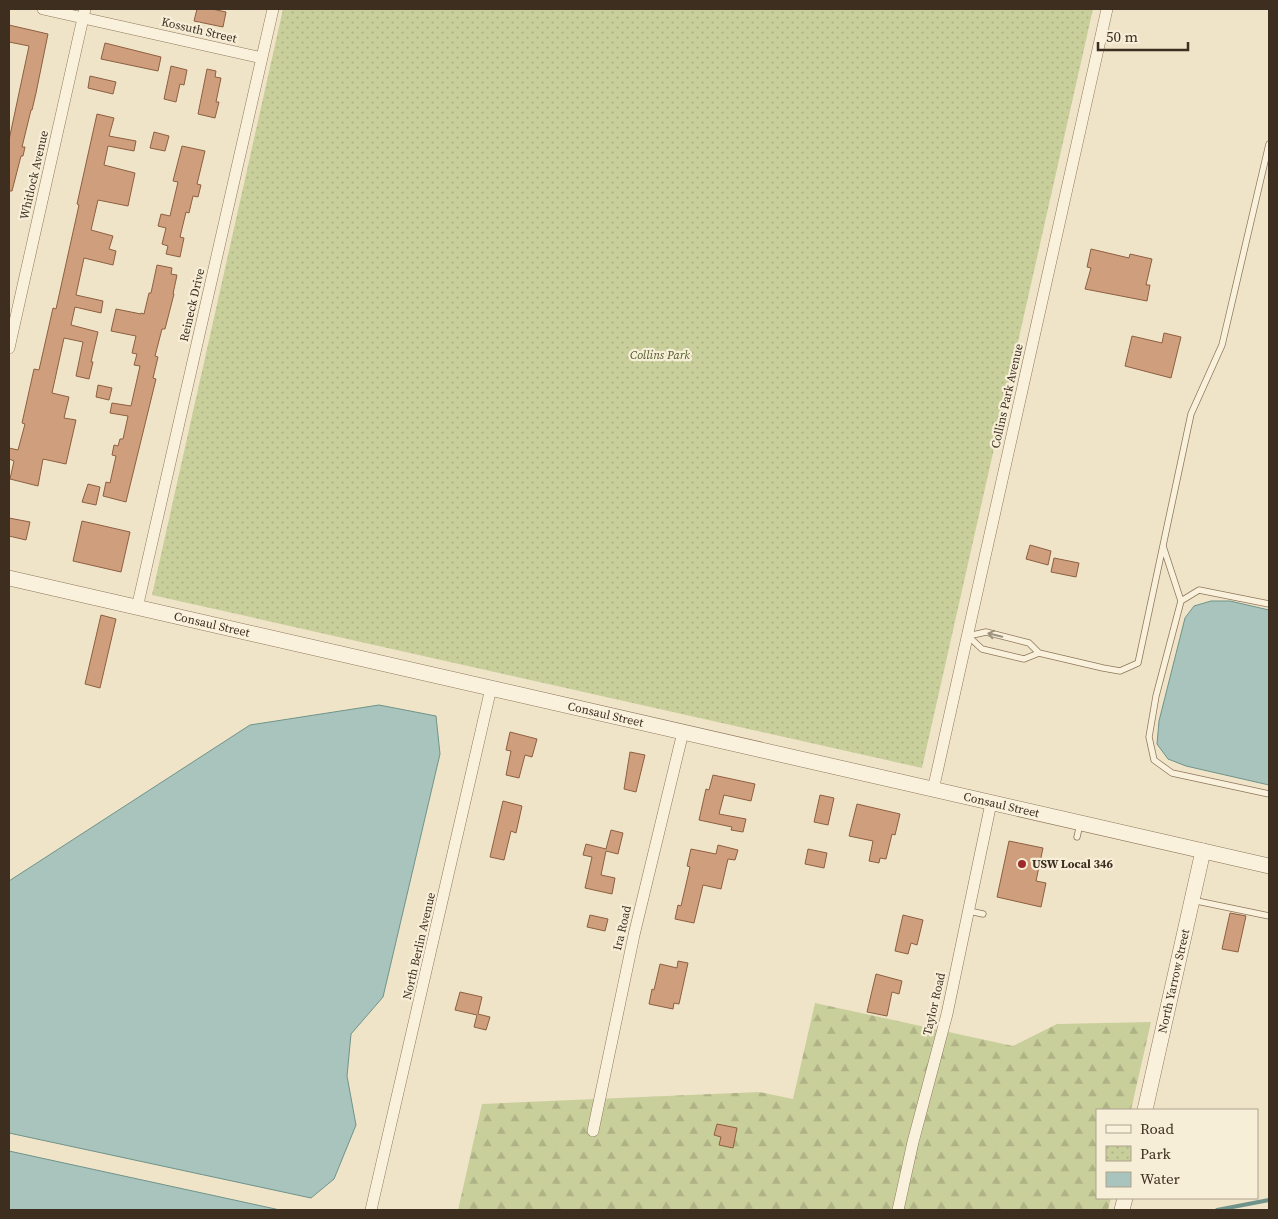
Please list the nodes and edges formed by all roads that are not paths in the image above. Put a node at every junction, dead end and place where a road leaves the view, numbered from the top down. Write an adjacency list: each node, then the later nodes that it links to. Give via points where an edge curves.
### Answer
1 (44, 9): 4 (street, Kossuth Street)
2 (273, 9): 5 (street, Reineck Drive)
3 (1107, 9): 13 (street, Collins Park Avenue)
4 (84, 13): 5 (street, Kossuth Street); 7 (street, Whitlock Avenue)
5 (262, 58): 12 (street, Reineck Drive)
6 (1269, 144): 8 (lane, via 1222,345 1191,414)
7 (9, 348)
8 (1163, 546): 10 (lane); 14 (lane, via 1138,663 1120,671)
9 (9, 578): 12 (street, Consaul Street)
10 (1181, 601): 11 (lane, via 1199,590); 18 (lane, via 1156,696 1149,737 1154,760 1172,773)
11 (1269, 604)
12 (137, 608): 15 (street, Consaul Street)
13 (968, 636): 14 (lane, one-way to 13, via 1029,643 986,632); 14 (lane, via 982,649 1024,660); 17 (street, Collins Park Avenue)
14 (1039, 653)
15 (492, 688): 16 (street, Consaul Street); 28 (street, North Berlin Avenue)
16 (683, 732): 17 (street, Consaul Street); 27 (street, Ira Road, via 634,935)
17 (934, 790): 19 (street, Consaul Street)
18 (1269, 794)
19 (992, 803): 20 (street, Consaul Street, via 1078,830); 23 (street, Taylor Road)
20 (1203, 851): 21 (street, Consaul Street); 22 (street, North Yarrow Street)
21 (1269, 866)
22 (1192, 900): 25 (lane); 26 (street, North Yarrow Street)
23 (969, 910): 24 (lane); 29 (street, Taylor Road, via 947,1014)
24 (983, 914)
25 (1269, 916)
26 (1145, 1109)
27 (593, 1131)
28 (371, 1210)
29 (898, 1210)

